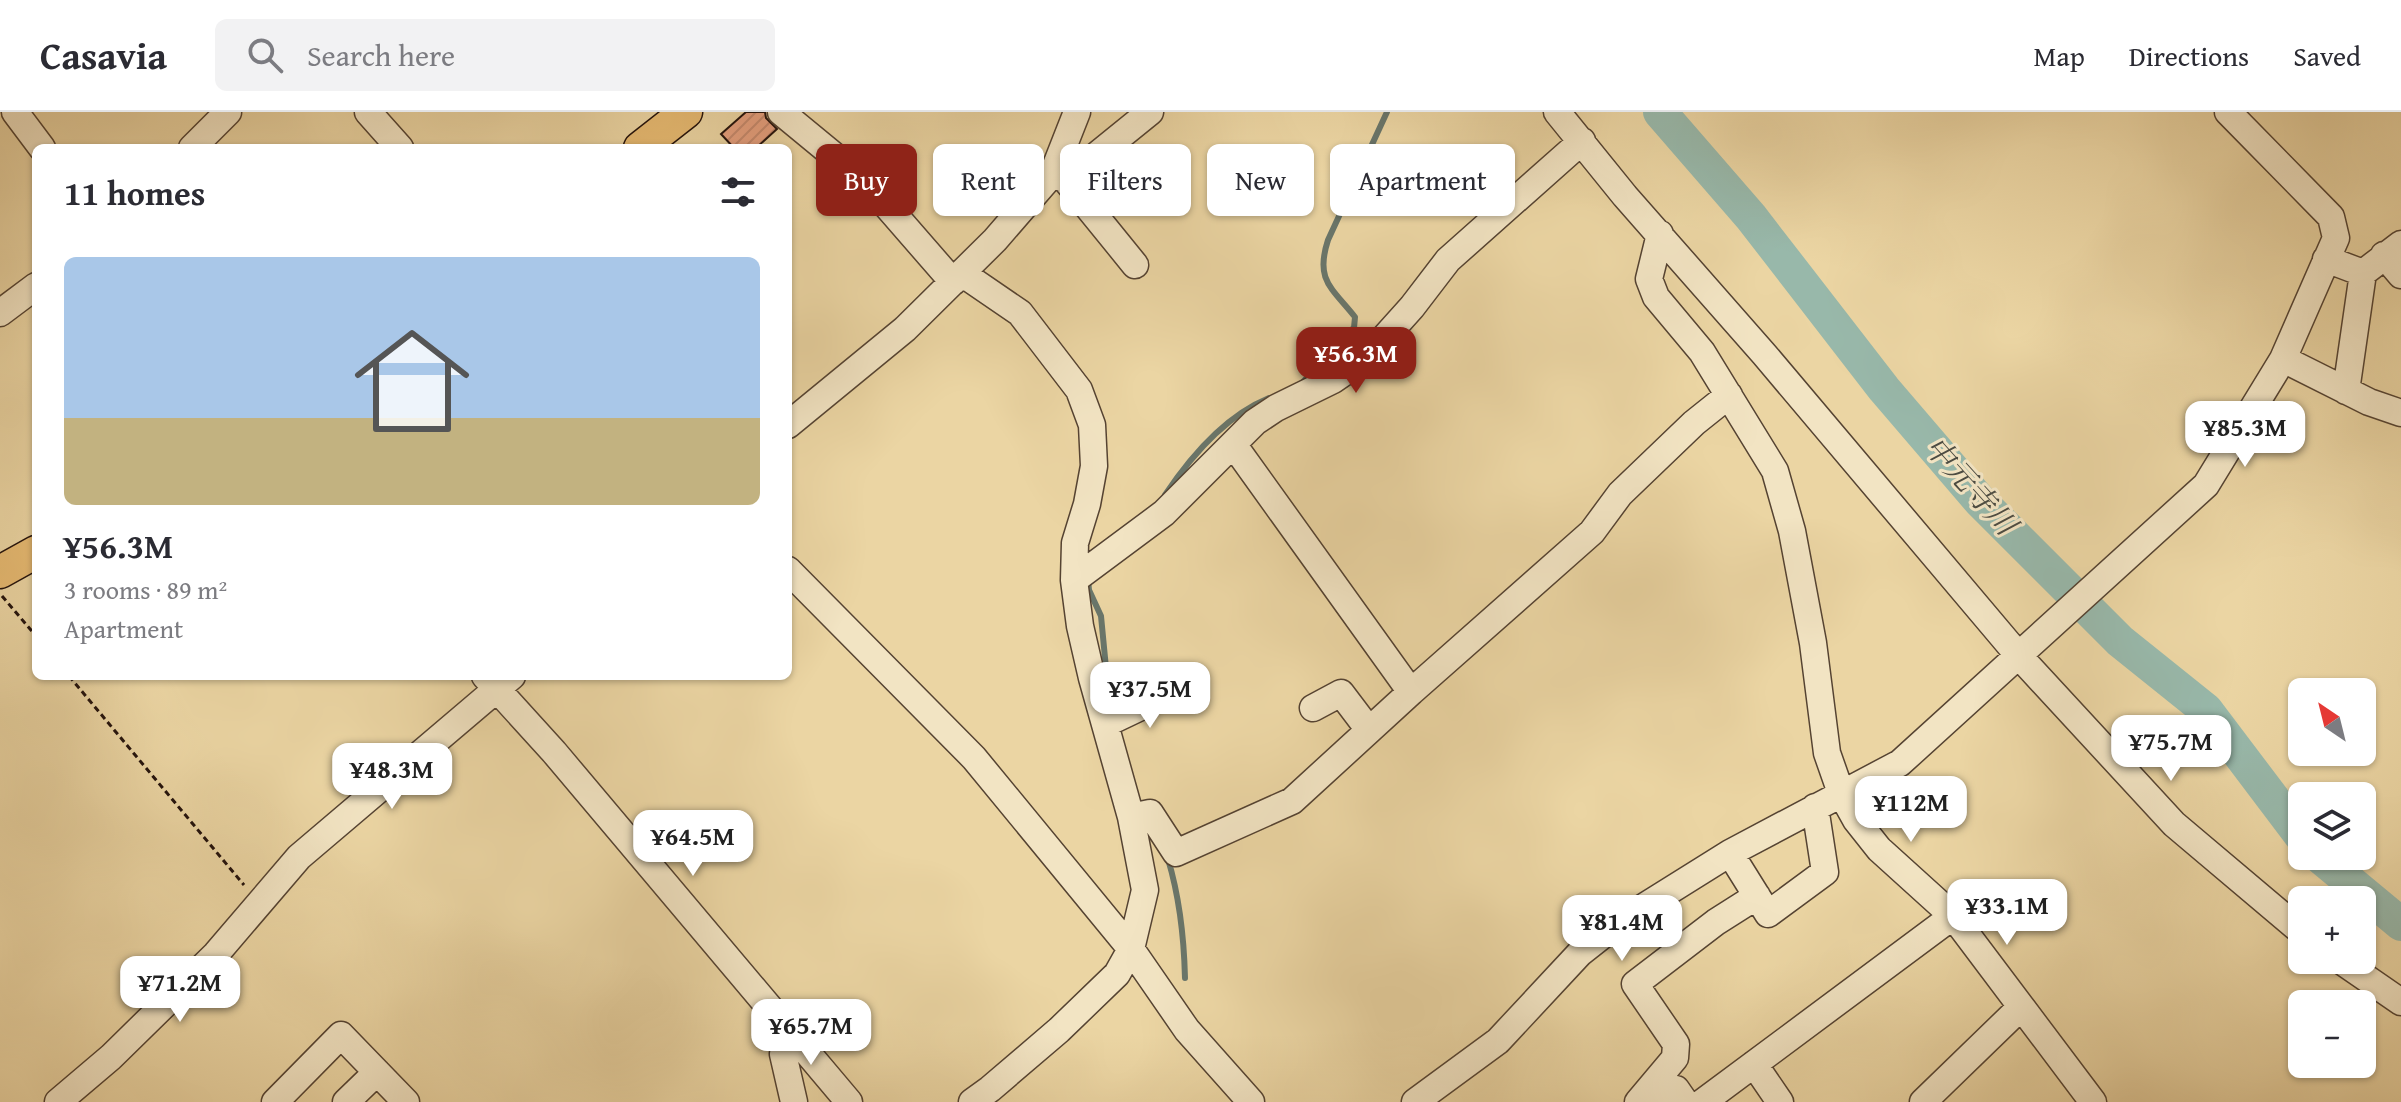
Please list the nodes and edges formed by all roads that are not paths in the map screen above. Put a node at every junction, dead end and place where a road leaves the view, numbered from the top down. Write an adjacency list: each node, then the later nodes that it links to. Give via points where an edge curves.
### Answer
1 (15, 112): 11 (street)
2 (228, 112): 12 (street)
3 (368, 112): 13 (street)
4 (686, 112): 14 (main road)
5 (781, 112): 22 (street, via 866,182)
6 (1077, 112): 15 (street)
7 (1150, 112): 15 (street)
8 (1557, 112): 10 (street)
9 (2228, 112): 18 (street, via 2331,217 2336,238)
10 (1582, 141): 16 (street); 30 (street, via 1448,260 1368,356 1276,408)
11 (39, 144)
12 (196, 144)
13 (396, 144)
14 (645, 144)
15 (1059, 177): 19 (street); 22 (street)
16 (1660, 234): 27 (street, via 1649,279 1656,297 1702,352); 35 (street)
17 (2392, 249): 20 (street); 21 (street)
18 (2326, 259): 20 (street); 25 (street)
19 (1135, 265)
20 (2363, 273): 26 (street)
21 (2401, 275)
22 (958, 278): 29 (street); 34 (street, via 1020,313 1079,390 1092,425 1094,466 1075,543)
23 (32, 289): 24 (street)
24 (0, 313)
25 (2283, 359): 26 (street); 35 (street, via 2206,485)
26 (2346, 391): 28 (street)
27 (1729, 395): 38 (street, via 1620,494 1592,532); 42 (street, via 1775,471 1792,531 1827,753)
28 (2401, 413)
29 (792, 422)
30 (1233, 444): 34 (street, via 1164,513); 38 (street)
31 (32, 554): 32 (main road)
32 (0, 572)
33 (792, 574): 49 (street, via 974,758)
34 (1074, 580): 40 (street)
35 (2026, 649): 42 (street, via 1900,763); 48 (street, via 2174,824)
36 (498, 681): 53 (street); 58 (street, via 299,857 216,954)
37 (1174, 691): 40 (street)
38 (1411, 692): 41 (street)
39 (1313, 708): 41 (street, via 1341,693)
40 (1105, 724): 44 (street)
41 (1369, 730): 44 (street, via 1292,801 1176,853 1150,813)
42 (1841, 793): 43 (street); 47 (street, via 1879,849)
43 (1815, 807): 45 (street); 46 (street, via 1825,872 1768,914)
44 (1131, 817): 49 (street, via 1145,890)
45 (1730, 853): 46 (street); 64 (street, via 1580,953 1498,1041)
46 (1757, 896): 65 (street, via 1635,984 1676,1044 1675,1058)
47 (1953, 916): 52 (street); 54 (street)
48 (2288, 920)
49 (1131, 949): 57 (street, via 1117,974); 63 (street, via 1187,1030)
50 (2360, 974): 51 (street)
51 (2401, 1002)
52 (2021, 1007): 70 (street); 71 (street)
53 (788, 1031): 61 (street, via 783,1054); 62 (street)
54 (1754, 1064): 68 (street); 69 (street)
55 (377, 1072): 56 (street, via 341,1035); 59 (street); 60 (street)
56 (290, 1097)
57 (987, 1098)
58 (58, 1102)
59 (346, 1102)
60 (406, 1102)
61 (794, 1102)
62 (849, 1102)
63 (1251, 1102)
64 (1415, 1102)
65 (1638, 1102)
66 (1653, 1102): 67 (street, via 1665,1087 1676,1089)
67 (1685, 1102)
68 (1703, 1102)
69 (1780, 1102)
70 (1923, 1102)
71 (2093, 1102)

